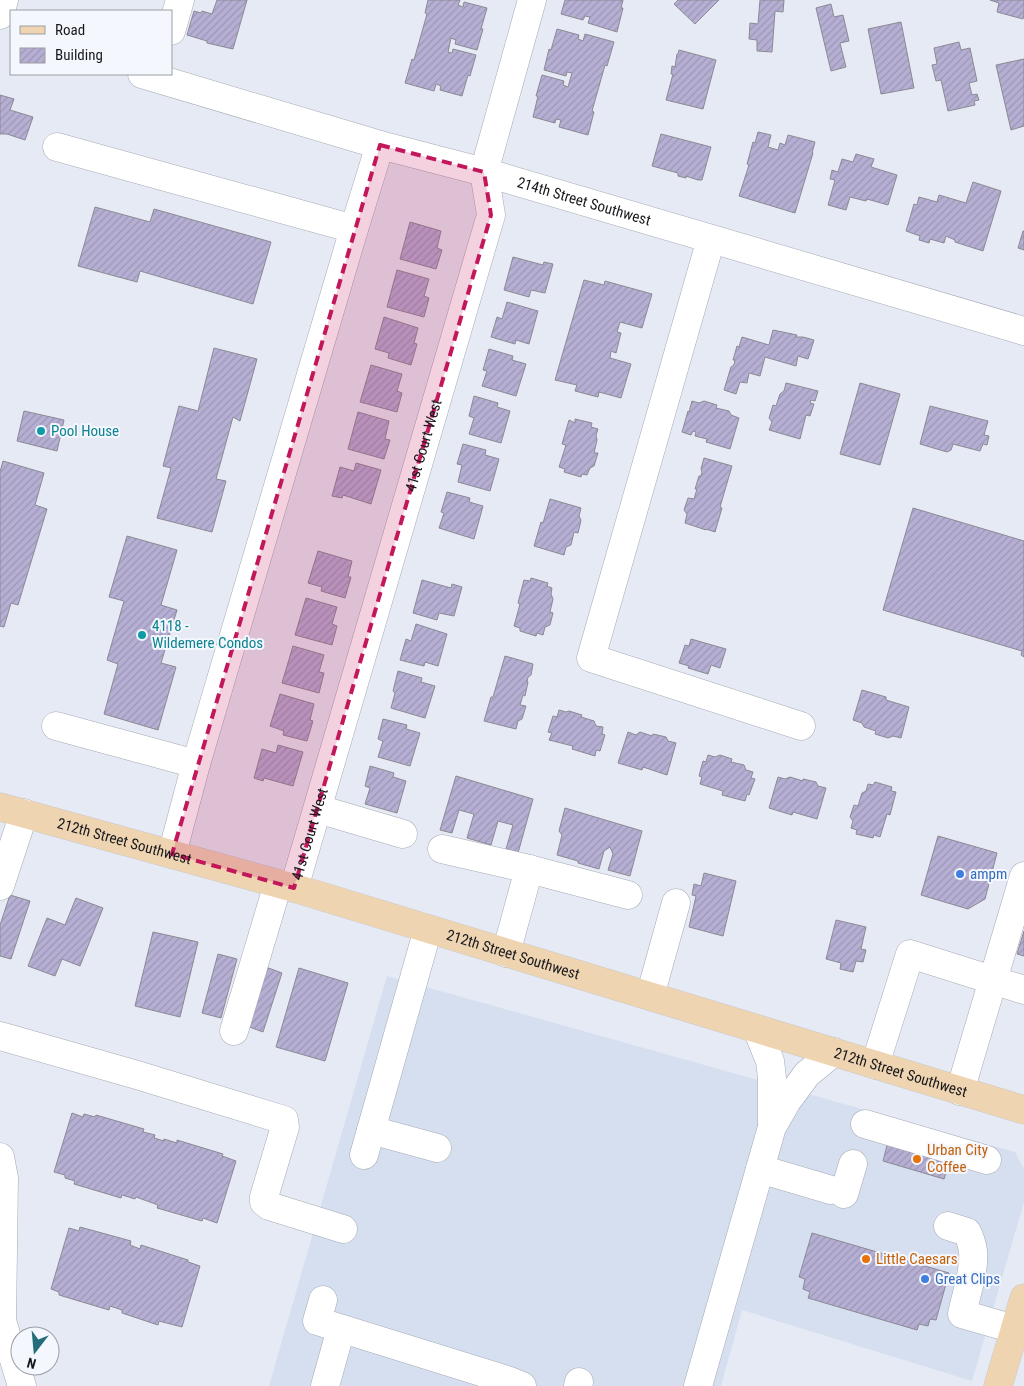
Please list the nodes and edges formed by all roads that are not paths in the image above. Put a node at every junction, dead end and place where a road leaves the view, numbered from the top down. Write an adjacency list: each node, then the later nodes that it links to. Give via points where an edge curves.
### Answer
1 (4, 0): 4 (street)
2 (180, 0): 5 (street)
3 (532, 0): 9 (street, 41st Court West)
4 (0, 15)
5 (172, 28)
6 (153, 75): 7 (street, 214th Street Southwest)
7 (380, 145): 9 (street, 214th Street Southwest); 10 (street)
8 (58, 147): 10 (street)
9 (484, 172): 11 (street, 214th Street Southwest); 16 (street, 41st Court West, via 491,215)
10 (354, 228): 15 (street)
11 (711, 239): 12 (street, 214th Street Southwest); 14 (street, via 591,658)
12 (1024, 331)
13 (56, 726): 15 (street)
14 (801, 726)
15 (196, 764): 20 (street)
16 (318, 809): 18 (street); 24 (street, 41st Court West)
17 (12, 810): 20 (main road, 212th Street Southwest); 23 (street)
18 (403, 834)
19 (442, 849): 21 (street)
20 (172, 854): 24 (main road, 212th Street Southwest)
21 (529, 869): 25 (street); 28 (street)
22 (1024, 876): 29 (street)
23 (0, 886)
24 (286, 886): 27 (main road, 212th Street Southwest); 33 (street, 41st Court West)
25 (628, 895)
26 (676, 903): 31 (street)
27 (428, 929): 28 (main road, 212th Street Southwest); 41 (street, via 368,1142)
28 (506, 953): 31 (main road, 212th Street Southwest)
29 (993, 980): 30 (street); 36 (street, via 910,954); 37 (street)
30 (1024, 990)
31 (650, 996): 32 (main road, 212th Street Southwest)
32 (757, 1029): 35 (main road, 212th Street Southwest); 40 (street, via 770,1061)
33 (234, 1031)
34 (0, 1036): 47 (street, via 284,1120 285,1127 264,1202)
35 (834, 1052): 36 (main road, 212th Street Southwest); 40 (street, via 807,1074)
36 (875, 1065): 37 (main road, 212th Street Southwest)
37 (960, 1090): 38 (main road, 212th Street Southwest)
38 (1024, 1110)
39 (865, 1124): 43 (street)
40 (772, 1127): 45 (street)
41 (437, 1148)
42 (0, 1157): 53 (street, via 4,1178 2,1321)
43 (987, 1160)
44 (853, 1164): 45 (street, via 837,1192)
45 (760, 1169): 55 (street)
46 (948, 1226): 51 (street, via 967,1232 973,1251 962,1314)
47 (343, 1229)
48 (1024, 1298): 51 (main road)
49 (323, 1300): 50 (street, via 317,1321)
50 (341, 1329): 52 (street, via 385,1330); 54 (street)
51 (1014, 1329): 56 (main road)
52 (514, 1376)
53 (22, 1386)
54 (325, 1386)
55 (698, 1386)
56 (998, 1386)

